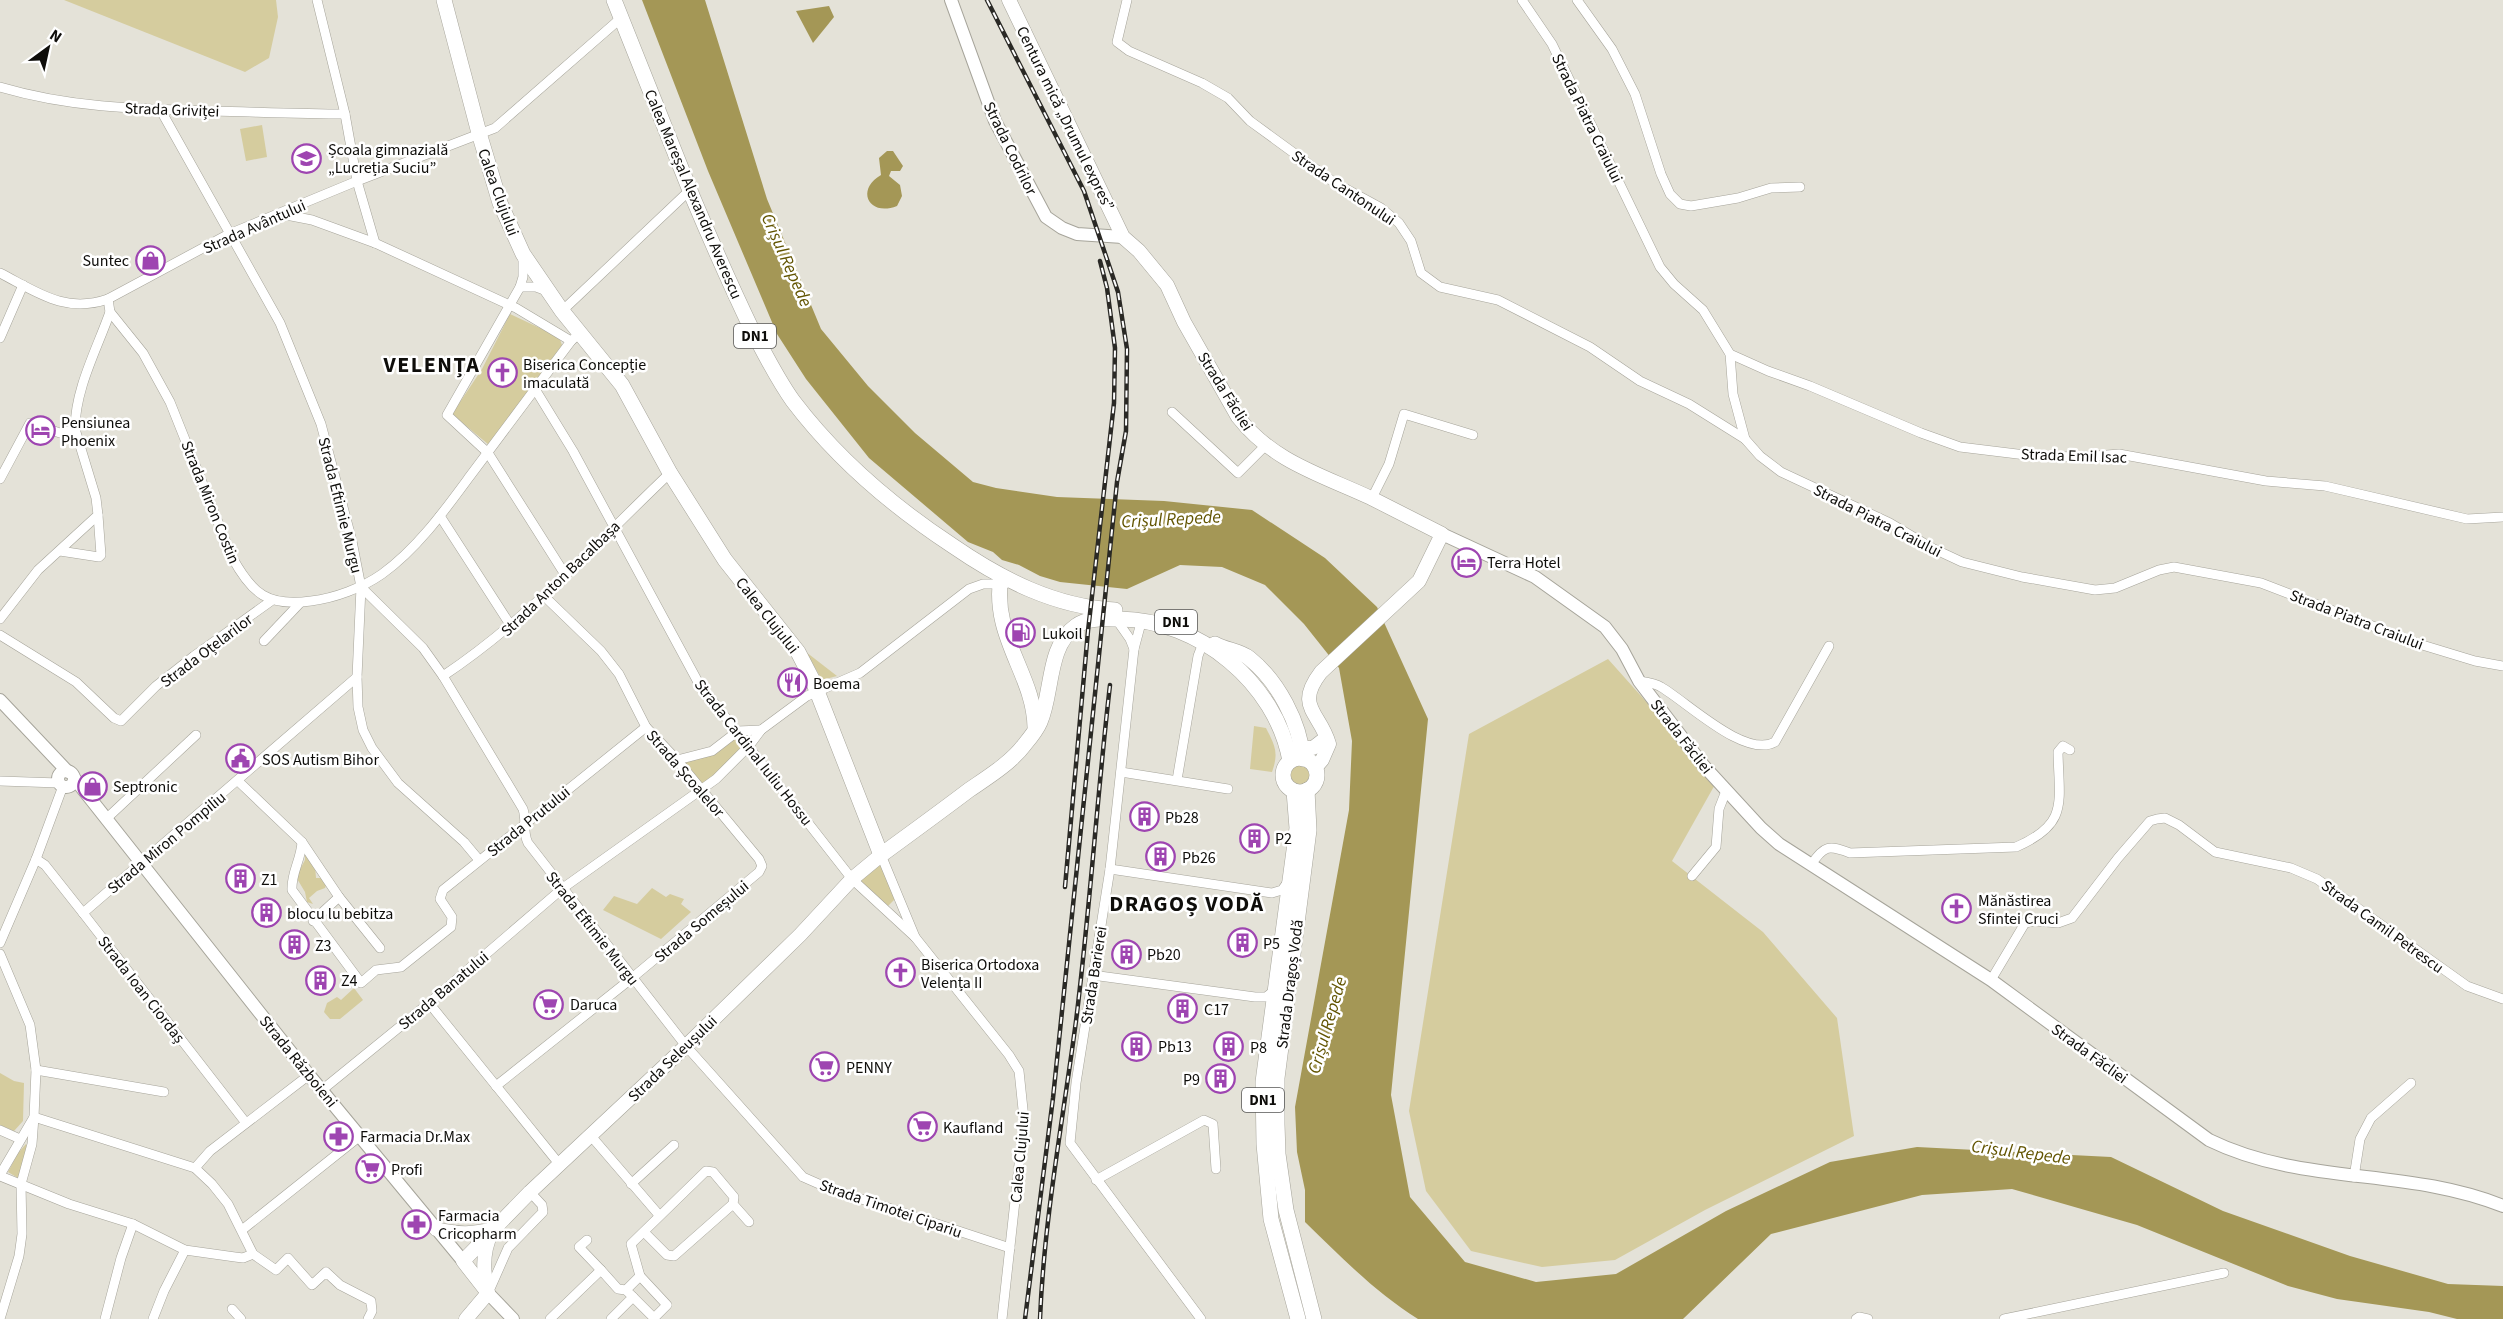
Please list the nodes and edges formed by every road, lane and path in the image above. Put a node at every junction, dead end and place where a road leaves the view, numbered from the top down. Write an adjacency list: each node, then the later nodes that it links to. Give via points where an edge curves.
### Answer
1 (317, 0): 12 (street)
2 (444, 0): 13 (main road, Calea Clujului)
3 (614, 0): 9 (main road, Calea Mareșal Alexandru Averescu / DN1)
4 (951, 0): 19 (street, Strada Codrilor, via 995,121 1046,217 1077,234)
5 (1009, 0): 19 (main road, Centura mică „Drumul expres”)
6 (1127, 0): 38 (street, Strada Cantonului, via 1117,42 1228,98 1250,121 1335,183 1381,208 1399,223 1412,242 1420,273 1440,287 1498,300 1590,348 1640,381 1689,404)
7 (1522, 0): 33 (street, Strada Piatra Craiului, via 1552,44 1660,267 1703,310)
8 (1577, 0): 15 (street, via 1612,49 1635,94 1661,174 1670,194 1680,204 1691,206 1771,188)
9 (621, 18): 13 (street, Strada Avântului, via 495,128); 16 (main road, Calea Mareșal Alexandru Averescu / DN1)
10 (0, 87): 11 (street, Strada Griviței, via 71,104)
11 (160, 109): 12 (street, Strada Griviței); 18 (street, Strada Eftimie Murgu)
12 (345, 114): 14 (street)
13 (479, 133): 14 (street, Strada Avântului); 21 (main road, Calea Clujului, via 500,203)
14 (357, 181): 17 (street, Strada Avântului); 20 (street)
15 (1800, 187)
16 (690, 190): 29 (street); 51 (main road, Calea Mareșal Alexandru Averescu / DN1, via 722,269 769,364 826,442 919,524)
17 (281, 214): 18 (street, Strada Avântului); 20 (street, via 312,220)
18 (229, 234): 26 (street, Strada Avântului); 52 (street, Strada Eftimie Murgu, via 280,323 321,424)
19 (1123, 237): 39 (main road, Strada Făcliei, via 1167,285 1238,417)
20 (375, 243): 28 (street)
21 (523, 254): 24 (street); 25 (main road, Calea Clujului)
22 (0, 273): 23 (street, Strada Avântului)
23 (23, 285): 27 (street, Strada Avântului, via 67,304); 32 (street)
24 (520, 287): 25 (street, via 536,287); 28 (street)
25 (549, 293): 29 (main road, Calea Clujului)
26 (108, 299): 27 (street, Strada Avântului); 30 (street)
27 (95, 304): 30 (street, Strada Miron Costin)
28 (509, 305): 31 (street); 40 (street, via 447,415)
29 (562, 311): 31 (main road, Calea Clujului)
30 (110, 312): 36 (street, via 78,399); 54 (street, Strada Miron Costin, via 143,353 170,402 240,572)
31 (576, 337): 34 (street); 41 (main road, Calea Clujului, via 622,385)
32 (0, 338)
33 (1730, 354): 38 (street, Strada Piatra Craiului, via 1733,394); 46 (street, Strada Emil Isac, via 1960,447 2034,456 2119,454 2266,481 2325,486 2467,519)
34 (535, 388): 40 (street); 47 (street, Strada Cardinal Iuliu Hossu)
35 (1172, 412): 39 (street, via 1238,473)
36 (75, 429): 42 (street, via 60,433 30,423); 44 (street)
37 (1473, 435): 43 (street, via 1404,414 1389,464)
38 (1745, 439): 66 (street, Strada Piatra Craiului, via 1781,472 1962,562 2095,590 2115,588 2174,567 2261,583 2419,644 2475,662)
39 (1265, 446): 43 (main road, Strada Făcliei, via 1291,462)
40 (488, 453): 45 (street); 50 (street)
41 (670, 473): 47 (street, Strada Anton Bacalbașa); 70 (main road, Calea Clujului, via 725,560 798,652)
42 (0, 479)
43 (1372, 498): 48 (main road, Strada Făcliei)
44 (98, 515): 49 (street); 49 (street, via 99,557)
45 (440, 516): 52 (street, via 390,567); 60 (street)
46 (2503, 517)
47 (613, 527): 50 (street, Strada Anton Bacalbașa); 75 (street, Strada Cardinal Iuliu Hossu, via 698,682)
48 (1442, 534): 69 (street, Strada Făcliei, via 1535,577 1582,609 1613,635); 79 (main road, via 1419,581 1321,672 1310,687 1312,712 1322,735 1318,748)
49 (60, 551): 57 (street, via 38,570)
50 (566, 576): 53 (street, Strada Anton Bacalbașa)
51 (1005, 581): 56 (main road, Calea Mareșal Alexandru Averescu / DN1); 70 (street, Strada Banatului, via 969,589 860,673); 74 (main road, via 1004,629 1034,708)
52 (360, 587): 55 (street); 67 (street, Strada Eftimie Murgu, via 423,648); 68 (street)
53 (544, 596): 60 (street, Strada Anton Bacalbașa); 72 (street, Strada Școalelor, via 601,651)
54 (271, 601): 55 (street); 61 (street, Strada Oțelarilor, via 156,686 121,721 76,682)
55 (300, 603): 62 (street)
56 (1097, 609): 79 (main road, Strada Dragoș Vodă / DN1, via 1165,617 1220,647 1248,657 1285,704)
57 (0, 619)
58 (1116, 619): 59 (main road, DN1); 65 (street); 74 (main road, DN1, via 1088,619 1067,634)
59 (1142, 619): 63 (main road, Strada Dragoș Vodă / DN1); 65 (street, Strada Barierei)
60 (511, 626): 67 (street, Strada Anton Bacalbașa)
61 (0, 635)
62 (264, 641)
63 (1203, 643): 79 (main road, Strada Dragoș Vodă / DN1, via 1236,666 1254,685 1276,716 1287,742); 82 (street)
64 (1829, 646): 69 (street, Strada Făcliei, via 1775,742 1769,745 1747,742 1659,686)
65 (1134, 649): 81 (street, Strada Barierei)
66 (2503, 666)
67 (443, 676): 91 (street, Strada Eftimie Murgu)
68 (357, 677): 85 (street, Strada Miron Pompiliu); 95 (street, via 358,707 372,748 399,783)
69 (1639, 681): 89 (street, Strada Făcliei)
70 (818, 692): 73 (street, Strada Banatului); 93 (main road, Calea Clujului)
71 (0, 700): 84 (street, Strada Războieni, via 42,746)
72 (646, 727): 80 (street, Strada Școalelor); 91 (street, Strada Prutului)
73 (761, 730): 75 (street); 77 (street, Strada Banatului)
74 (1035, 730): 93 (main road, DN1, via 997,771)
75 (738, 731): 77 (street, Strada Cardinal Iuliu Hossu); 80 (street, via 712,751)
76 (196, 735): 90 (street)
77 (749, 746): 87 (street, Strada Banatului); 101 (street, Strada Cardinal Iuliu Hossu)
78 (2070, 750): 97 (street, via 2063,746 2058,752 2059,801 2055,817 2046,831 2033,840 2016,847 1993,848 1850,853 1827,848 1820,851)
79 (1304, 759): 88 (main road, Strada Dragoș Vodă / DN1, via 1314,783); 88 (main road, Strada Dragoș Vodă / DN1, via 1283,775 1286,785)
80 (677, 760): 87 (street, Strada Școalelor)
81 (1121, 772): 82 (street); 99 (street, Strada Barierei)
82 (1177, 780): 86 (street)
83 (0, 781): 84 (street)
84 (65, 781): 90 (street, Strada Războieni, via 90,800); 94 (street)
85 (238, 781): 92 (street); 96 (street, Strada Miron Pompiliu)
86 (1228, 789)
87 (702, 790): 98 (street, Strada Școalelor); 103 (street, Strada Banatului)
88 (1301, 791): 102 (main road, Strada Dragoș Vodă / DN1); 181 (main road, Strada Dragoș Vodă / DN1, via 1309,830 1277,1078 1277,1125 1286,1210)
89 (1726, 791): 97 (street, Strada Făcliei, via 1771,837); 100 (street, via 1719,808 1716,847)
90 (106, 819): 96 (street, Strada Războieni)
91 (527, 821): 95 (street, Strada Prutului); 103 (street, Strada Eftimie Murgu, via 524,833 528,843)
92 (302, 842): 106 (street); 110 (street, via 302,855 291,877 292,890)
93 (882, 855): 101 (main road, Strada Seleușului); 105 (street, Calea Clujului)
94 (36, 859): 109 (street, Strada Ioan Ciordaș); 111 (street)
95 (479, 860): 110 (street, Strada Prutului, via 440,895 452,917 451,927 401,967 376,970 361,983)
96 (142, 863): 109 (street, Strada Miron Pompiliu); 126 (street, Strada Războieni)
97 (1811, 865): 118 (street, Strada Făcliei)
98 (762, 866): 117 (street, Strada Someșului)
99 (1110, 869): 104 (street); 116 (street, Strada Barierei)
100 (1692, 876)
101 (852, 879): 108 (street, Strada Cardinal Iuliu Hossu); 124 (main road, Strada Seleușului)
102 (1290, 879): 104 (street, via 1282,890); 107 (main road, Strada Dragoș Vodă / DN1)
103 (563, 888): 117 (street, Strada Eftimie Murgu); 122 (street, Strada Banatului)
104 (1272, 893): 107 (street)
105 (898, 896): 108 (street); 112 (street, Calea Clujului)
106 (339, 897): 110 (street); 114 (street)
107 (1286, 907): 119 (main road, Strada Dragoș Vodă / DN1)
108 (884, 910): 112 (street, Strada Cardinal Iuliu Hossu)
109 (83, 913): 132 (street, Strada Ioan Ciordaș)
110 (313, 921)
111 (3, 928): 113 (street)
112 (915, 937): 157 (street, Calea Clujului, via 1019,1071 1023,1138)
113 (0, 943)
114 (380, 948)
115 (0, 954): 125 (street, via 30,1025)
116 (1092, 975): 120 (street); 143 (street, Strada Barierei, via 1070,1143)
117 (632, 978): 124 (street, Strada Eftimie Murgu); 128 (street, Strada Someșului)
118 (1991, 980): 121 (street, Strada Camil Petrescu, via 2025,923 2058,923 2072,918 2150,821 2165,818 2215,852 2291,868 2317,879 2467,986); 142 (street, Strada Făcliei, via 2209,1140 2265,1161)
119 (1275, 990): 120 (street, via 1266,997); 123 (main road, Strada Dragoș Vodă / DN1)
120 (1255, 997): 123 (street)
121 (2503, 999)
122 (429, 1003): 128 (street); 129 (street, Strada Banatului)
123 (1273, 1009): 180 (main road, Strada Dragoș Vodă / DN1, via 1263,1082 1264,1144 1272,1219)
124 (686, 1046): 134 (main road, Strada Seleușului); 157 (street, Strada Timotei Cipariu, via 803,1177)
125 (36, 1070): 130 (street); 131 (street)
126 (309, 1075): 129 (street, Strada Războieni); 132 (street)
127 (2411, 1083): 142 (street, via 2367,1124 2360,1139)
128 (496, 1086): 138 (street)
129 (322, 1090): 135 (street, Strada Războieni)
130 (164, 1092)
131 (34, 1117): 136 (street); 139 (street); 144 (street, via 32,1144)
132 (246, 1123): 139 (street)
133 (0, 1130): 136 (street)
134 (591, 1136): 138 (main road, Strada Seleușului); 145 (street)
135 (360, 1137): 153 (street, Strada Războieni); 154 (street)
136 (20, 1139): 141 (street)
137 (674, 1145): 145 (street)
138 (560, 1165): 146 (main road, Strada Seleușului)
139 (195, 1168): 154 (street, via 228,1204)
140 (1216, 1169): 143 (street, via 1212,1124 1204,1120)
141 (0, 1175): 144 (street)
142 (2354, 1177): 148 (street, Strada Făcliei, via 2417,1182)
143 (1096, 1180): 179 (street)
144 (21, 1184): 151 (street); 165 (street, via 21,1245)
145 (631, 1184): 149 (street)
146 (530, 1192): 152 (main road, Strada Seleușului); 166 (street, via 543,1205 543,1212 508,1248)
147 (733, 1204): 149 (street, via 734,1197 706,1171); 150 (street); 155 (street, via 674,1256 667,1255)
148 (2503, 1206)
149 (659, 1215): 155 (street)
150 (749, 1222)
151 (133, 1224): 158 (street); 170 (street)
152 (494, 1228): 153 (main road, via 477,1234); 160 (main road, Strada Seleușului); 166 (main road, via 486,1244 483,1271)
153 (436, 1229): 160 (street, Strada Războieni)
154 (242, 1230): 159 (street)
155 (644, 1232): 163 (street, via 631,1244)
156 (587, 1240): 161 (street, via 579,1247)
157 (1010, 1248): 178 (street, Calea Clujului)
158 (185, 1250): 159 (street, via 243,1258); 171 (street)
159 (254, 1254): 173 (street, via 276,1270 288,1258 312,1285 326,1272 340,1285 366,1297 372,1306)
160 (463, 1261): 166 (main road, Strada Războieni)
161 (601, 1270): 167 (street, via 618,1289); 176 (street)
162 (2224, 1272): 182 (street)
163 (640, 1276): 167 (street); 167 (street, via 667,1305 654,1318)
164 (0, 1283): 165 (street)
165 (10, 1288): 169 (street)
166 (488, 1293): 174 (main road); 175 (street, Strada Războieni)
167 (630, 1293): 177 (street)
168 (232, 1309): 172 (street)
169 (0, 1319)
170 (105, 1319)
171 (153, 1319)
172 (241, 1319)
173 (368, 1319)
174 (466, 1319)
175 (513, 1319)
176 (550, 1319)
177 (611, 1319)
178 (1002, 1319)
179 (1201, 1319)
180 (1298, 1319)
181 (1314, 1319)
182 (2004, 1319)

